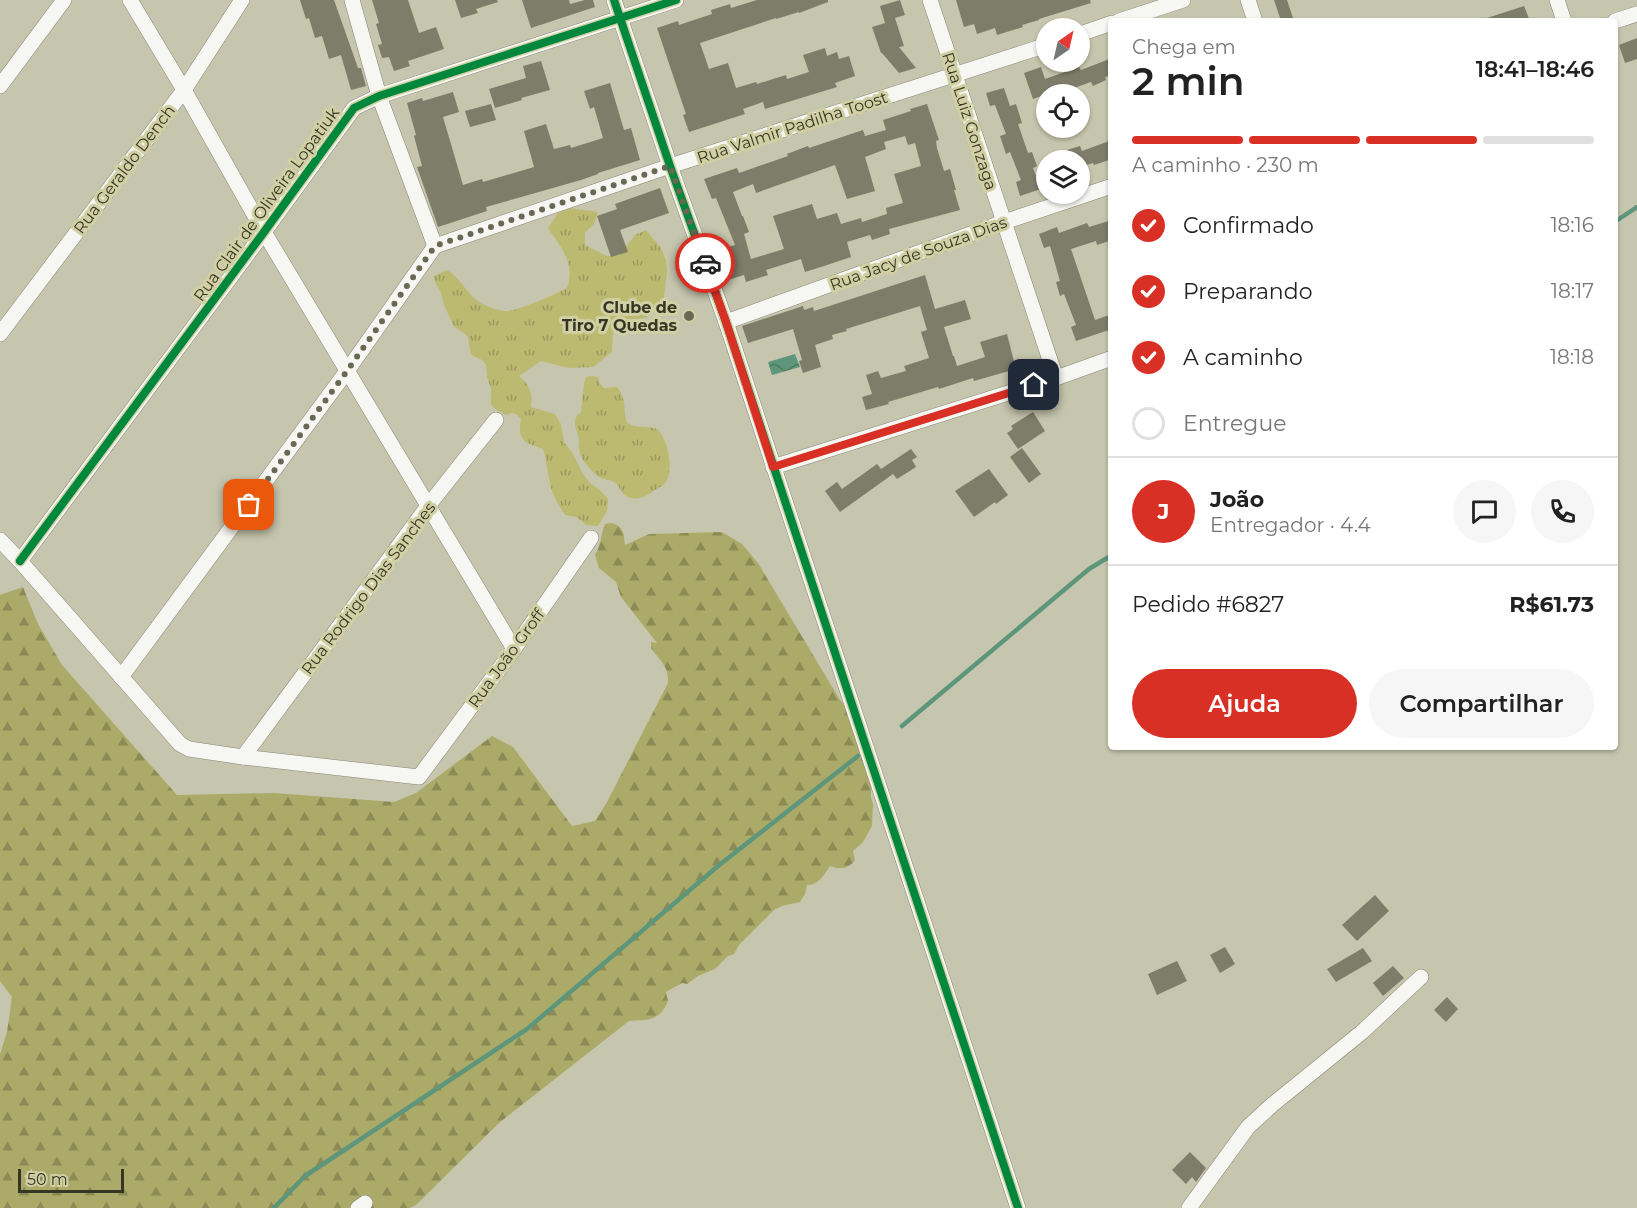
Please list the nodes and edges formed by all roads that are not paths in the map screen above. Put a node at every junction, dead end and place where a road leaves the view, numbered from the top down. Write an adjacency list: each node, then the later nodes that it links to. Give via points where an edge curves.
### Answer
1 (64, 0): 21 (street)
2 (130, 0): 22 (street)
3 (242, 0): 22 (street, Rua Geraldo Dench)
4 (352, 0): 23 (street)
5 (614, 0): 15 (street)
6 (676, 0): 15 (street, Rua Clair de Oliveira Lopatiuk)
7 (930, 0): 20 (street, Rua Luiz Gonzaga)
8 (1183, 0): 12 (street)
9 (1248, 0): 13 (street)
10 (1557, 0): 14 (street)
11 (1637, 14): 16 (street)
12 (1128, 18)
13 (1254, 18)
14 (1563, 18)
15 (621, 19): 23 (street, Rua Clair de Oliveira Lopatiuk); 24 (street)
16 (1618, 20)
17 (1108, 24): 18 (street)
18 (1090, 31)
19 (1036, 49): 20 (street, Rua Valmir Padilha Toost)
20 (955, 75): 24 (street, Rua Valmir Padilha Toost); 26 (street, Rua Luiz Gonzaga)
21 (0, 86)
22 (184, 90): 27 (street); 30 (street, Rua Geraldo Dench)
23 (379, 96): 27 (street, Rua Clair de Oliveira Lopatiuk, via 354,108); 28 (street)
24 (670, 166): 28 (street, Rua Valmir Padilha Toost); 29 (street)
25 (1108, 187): 26 (street, Rua Jacy de Souza Dias)
26 (1004, 222): 29 (street, Rua Jacy de Souza Dias); 33 (street, Rua Luiz Gonzaga)
27 (264, 232): 32 (street); 39 (street, Rua Clair de Oliveira Lopatiuk)
28 (435, 246): 32 (street)
29 (726, 322): 35 (street)
30 (0, 334)
31 (1108, 359): 33 (street)
32 (347, 371): 36 (street); 41 (street)
33 (1056, 378): 35 (street)
34 (496, 420): 36 (street, Rua Rodrigo Dias Sanches)
35 (773, 467): 44 (street)
36 (428, 506): 40 (street); 42 (street, Rua Rodrigo Dias Sanches)
37 (591, 537): 40 (street, Rua João Groff)
38 (0, 540): 39 (street)
39 (20, 561): 41 (street)
40 (514, 649): 42 (street, Rua João Groff, via 419,777)
41 (122, 677): 42 (street, via 180,744 189,749)
42 (243, 757)
43 (1421, 977): 45 (street, via 1248,1127)
44 (1018, 1208)
45 (1189, 1208)

